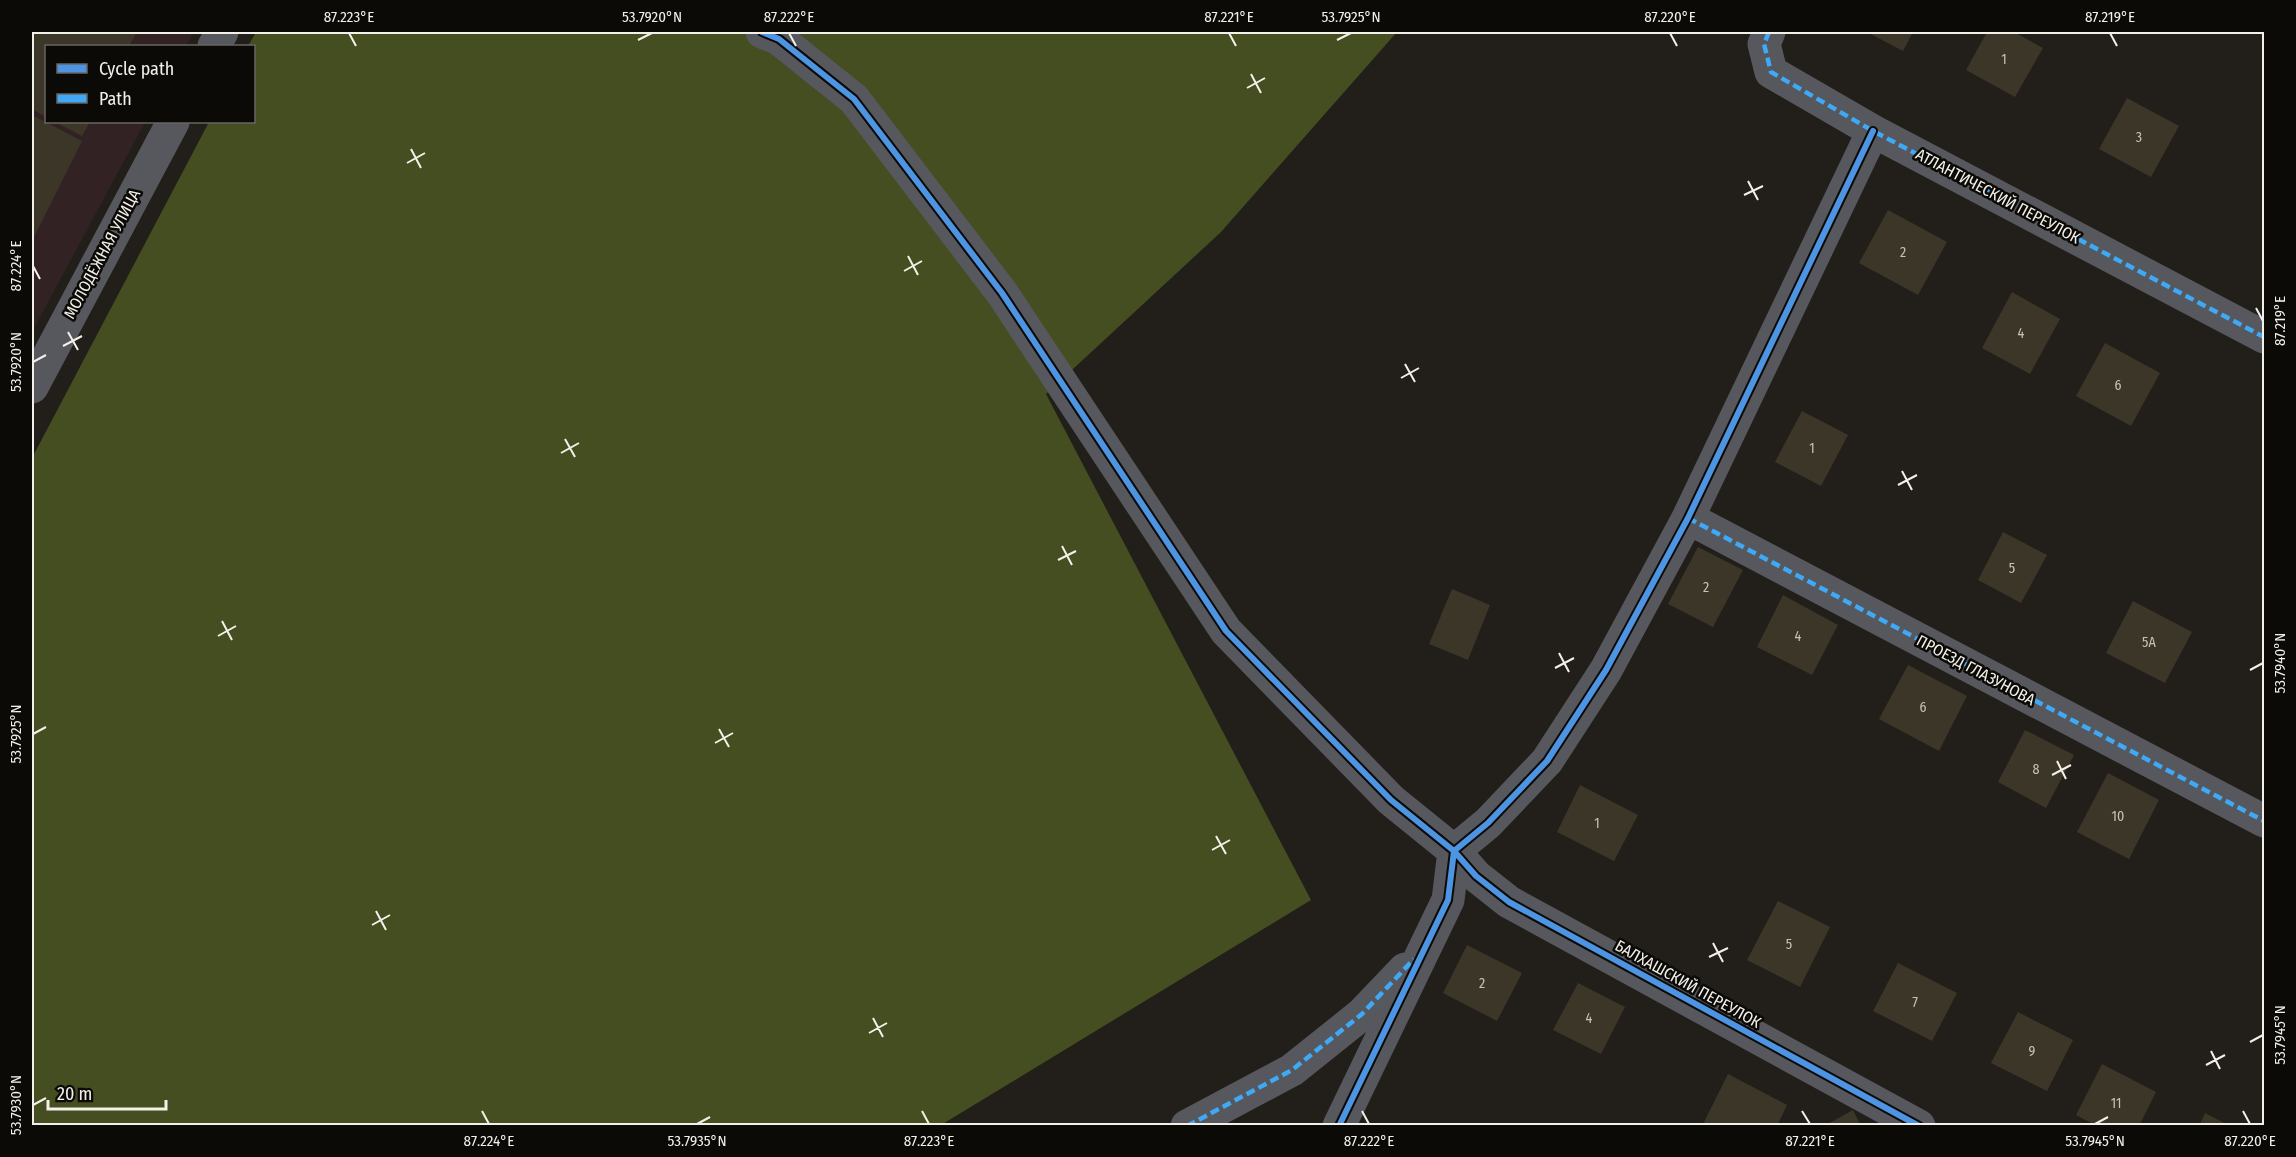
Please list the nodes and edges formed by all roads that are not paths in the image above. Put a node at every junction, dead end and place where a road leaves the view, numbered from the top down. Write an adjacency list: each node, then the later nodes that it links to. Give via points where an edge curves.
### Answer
1 (222, 32): 4 (street)
2 (762, 32): 11 (street, БАЛХАШСКИЙ ПЕРЕУЛОК, via 779,39 854,99 1002,293 1226,631 1391,800)
3 (1769, 32): 6 (street, АТЛАНТИЧЕСКИЙ ПЕРЕУЛОК, via 1764,44 1771,72)
4 (214, 45)
5 (172, 123): 8 (street, МОЛОДЁЖНАЯ УЛИЦА)
6 (1873, 131): 7 (street, АТЛАНТИЧЕСКИЙ ПЕРЕУЛОК); 9 (street)
7 (2265, 337)
8 (32, 387)
9 (1688, 518): 10 (street, ПРОЕЗД ГЛАЗУНОВА); 11 (street, via 1606,670 1547,760 1488,823)
10 (2265, 822)
11 (1454, 851): 12 (street, via 1448,900); 15 (street, БАЛХАШСКИЙ ПЕРЕУЛОК, via 1476,876 1509,902)
12 (1427, 946): 13 (street, via 1362,1014 1292,1070); 14 (street)
13 (1188, 1125)
14 (1339, 1125)
15 (1919, 1125)

